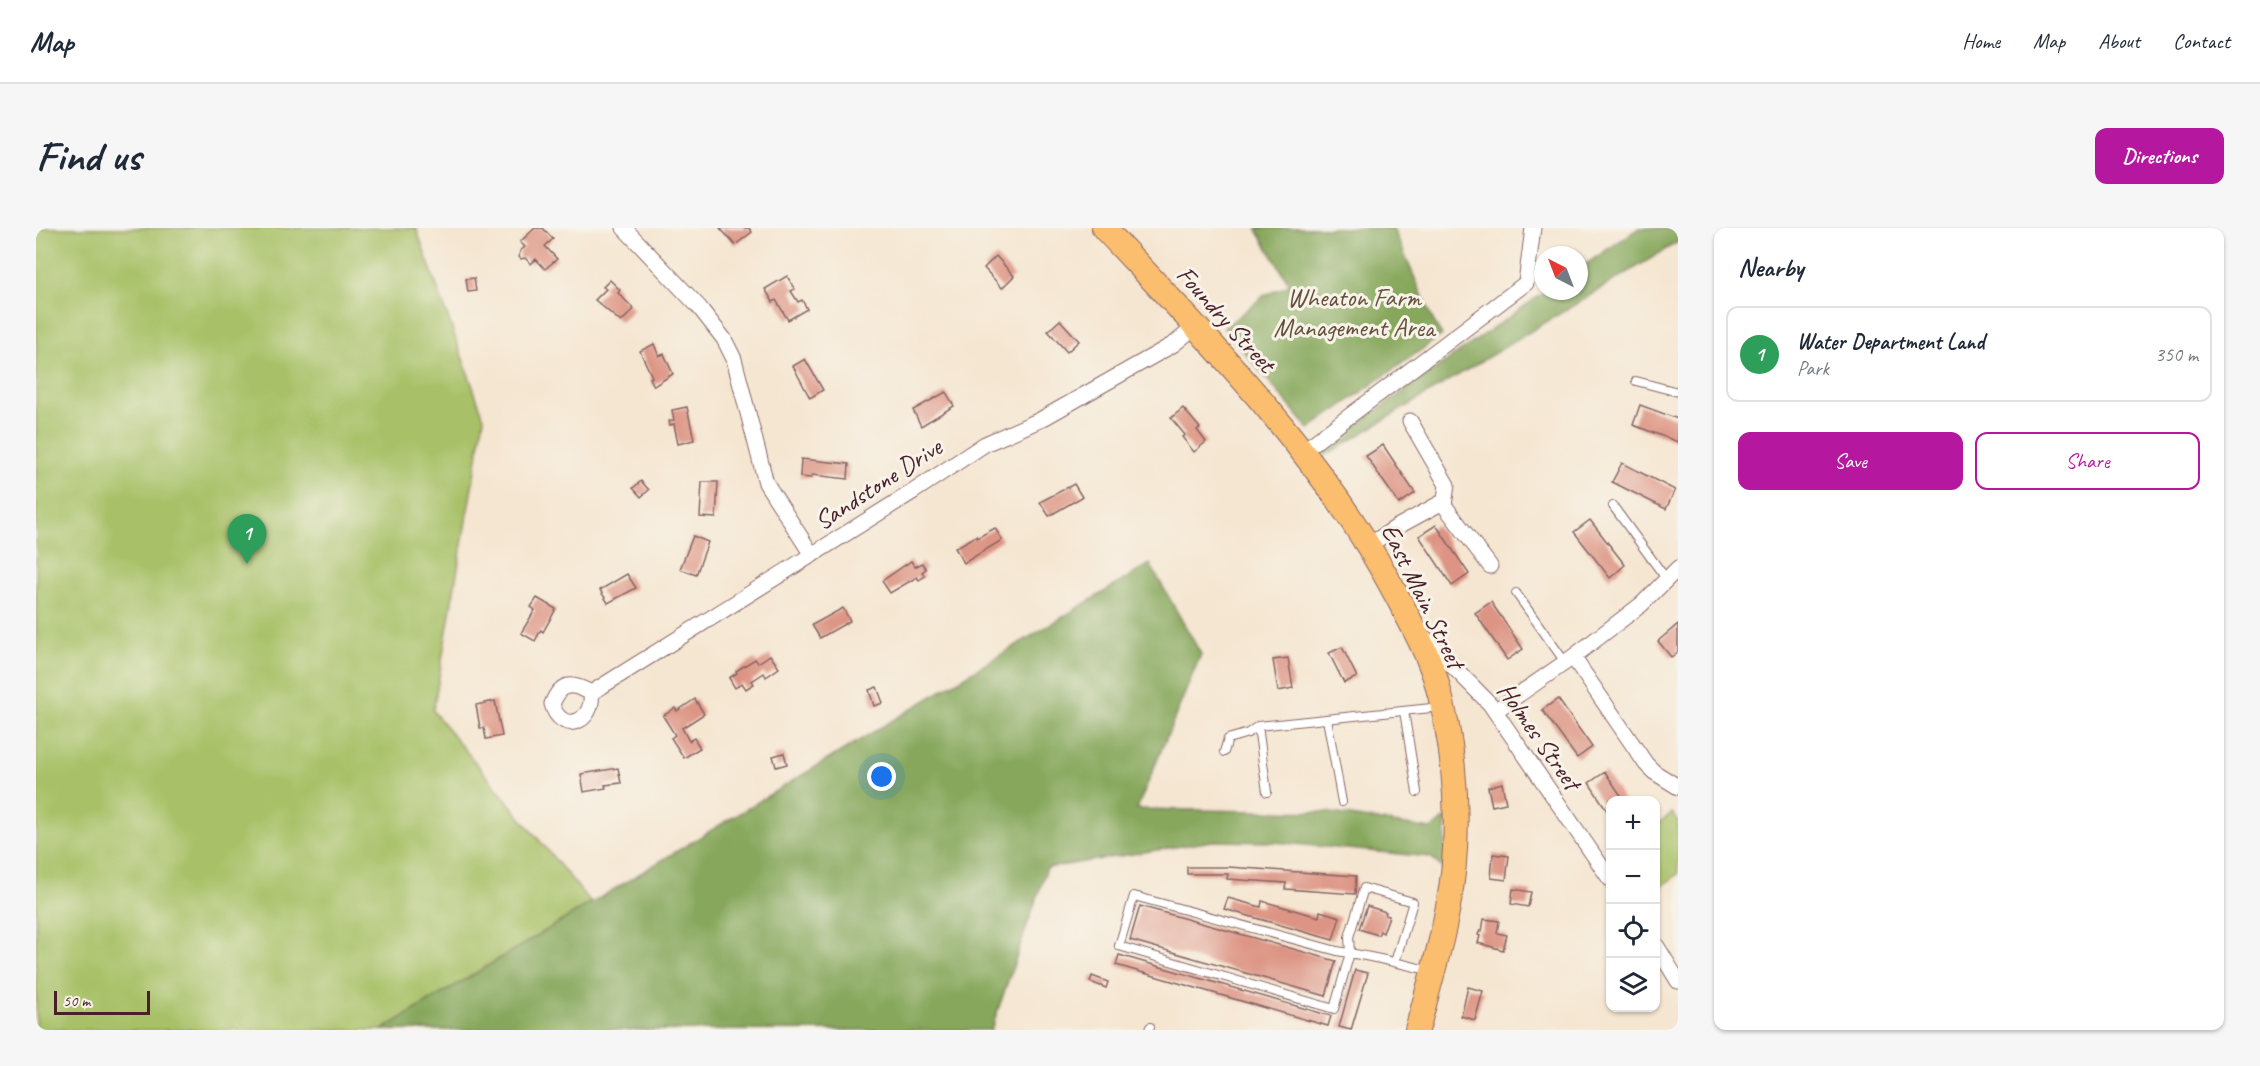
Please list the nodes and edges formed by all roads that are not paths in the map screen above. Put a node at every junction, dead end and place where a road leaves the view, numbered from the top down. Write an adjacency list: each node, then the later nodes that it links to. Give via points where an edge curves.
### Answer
1 (624, 228): 12 (street, via 724,339 737,370 766,483)
2 (1104, 228): 4 (highway, Foundry Street)
3 (1533, 228): 8 (street, via 1526,283)
4 (1196, 327): 8 (highway, Foundry Street); 12 (street, Sandstone Drive, via 1174,344 1040,420 985,444)
5 (1636, 381): 6 (lane)
6 (1678, 392)
7 (1410, 422): 9 (street, via 1446,484)
8 (1303, 451): 11 (highway, East Main Street)
9 (1444, 505): 11 (street, via 1439,504); 13 (street)
10 (1613, 506): 15 (lane)
11 (1369, 545): 17 (highway, East Main Street)
12 (812, 555): 19 (street, Sandstone Drive)
13 (1490, 566)
14 (1678, 568): 15 (street)
15 (1667, 580): 18 (street)
16 (1516, 593): 18 (lane)
17 (1416, 634): 20 (highway, East Main Street); 22 (street, Holmes Street, via 1423,635)
18 (1569, 659): 22 (street); 26 (street, via 1646,764)
19 (591, 693)
20 (1442, 707): 21 (lane); 34 (highway, East Main Street, via 1450,754 1456,846 1447,916)
21 (1404, 711): 23 (lane); 28 (lane)
22 (1495, 711): 30 (street, Holmes Street)
23 (1327, 719): 24 (lane); 29 (lane)
24 (1258, 726): 25 (lane, via 1248,734 1228,738); 27 (lane)
25 (1224, 752)
26 (1678, 787)
27 (1267, 792)
28 (1417, 792)
29 (1341, 802)
30 (1606, 872)
31 (1660, 952): 35 (street)
32 (1350, 953): 32 (lane, via 1134,896 1119,946 1334,1009); 33 (lane); 33 (lane, via 1349,937 1364,888 1413,902)
33 (1395, 962): 34 (lane)
34 (1432, 972): 36 (highway, East Main Street)
35 (1678, 981)
36 (1417, 1030)

